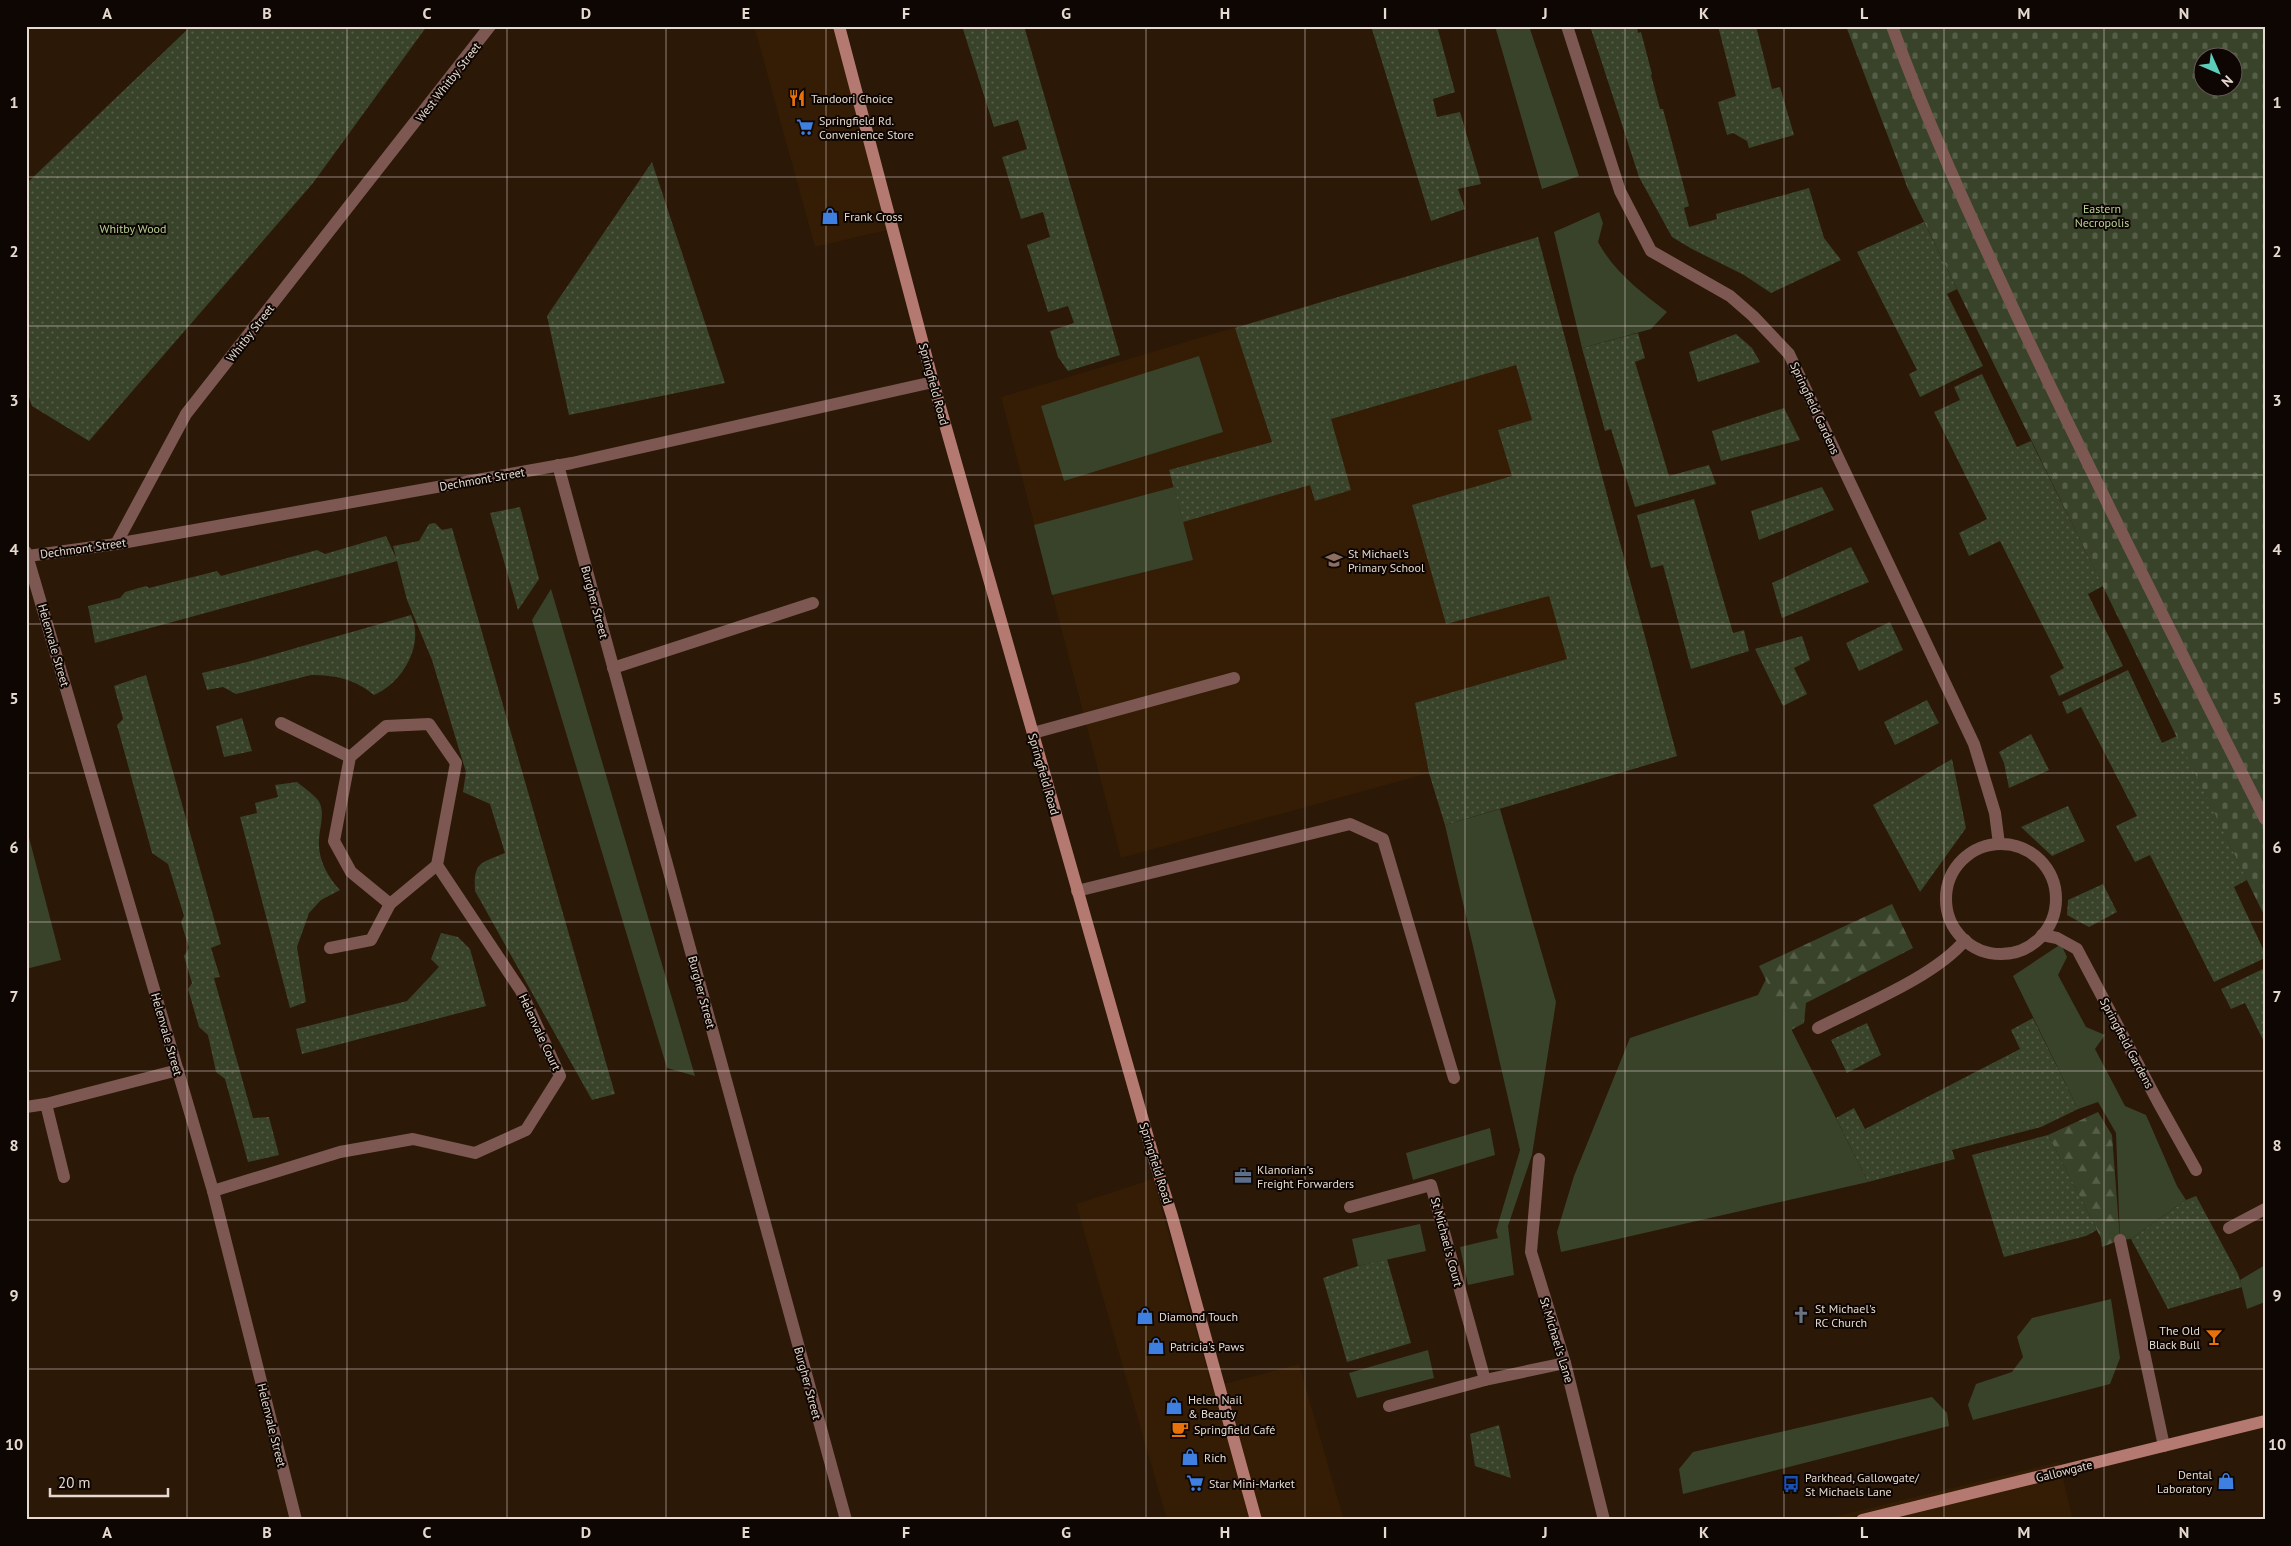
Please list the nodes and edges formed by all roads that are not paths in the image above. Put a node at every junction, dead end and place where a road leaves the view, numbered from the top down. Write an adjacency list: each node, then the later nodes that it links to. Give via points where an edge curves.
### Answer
1 (490, 26): 5 (street, West Whitby Street)
2 (839, 26): 6 (street, Springfield Road)
3 (1567, 26): 17 (street, Springfield Gardens, via 1620,191 1651,251 1730,296 1789,354 1974,744 1995,813)
4 (1892, 26): 16 (street, via 1952,177 2080,451)
5 (405, 138): 8 (street, Whitby Street, via 186,414)
6 (933, 382): 7 (street, Dechmont Street); 14 (street, Springfield Road)
7 (558, 465): 8 (street, Dechmont Street); 11 (street, Burgher Street)
8 (116, 544): 9 (street, Dechmont Street)
9 (27, 555): 25 (street, Helenvale Street)
10 (813, 603): 11 (street)
11 (613, 668): 43 (street, Burgher Street)
12 (1234, 678): 14 (street)
13 (281, 723): 15 (street)
14 (1032, 733): 19 (street, Springfield Road)
15 (350, 757): 18 (street, via 386,726 430,724 456,762); 20 (street, via 334,841 351,872)
16 (2265, 819)
17 (1999, 844): 21 (street, via 2017,846 2034,854 2046,867 2054,884 2057,902 2053,920); 22 (street, via 1980,848 1953,872 1947,890 1947,908 1953,926)
18 (437, 864): 20 (street); 32 (street, Helenvale Court, via 521,991 560,1076 526,1130 475,1153 413,1139 340,1152)
19 (1078, 891): 26 (street, via 1350,824 1383,839); 44 (street, Springfield Road)
20 (390, 904): 23 (street, via 371,940)
21 (2042, 935): 22 (street, via 2032,945 2004,954 1990,953); 30 (street, Springfield Gardens, via 2057,938 2077,949)
22 (1965, 940): 24 (street, via 1931,970)
23 (330, 948)
24 (1818, 1028)
25 (178, 1070): 27 (street); 32 (street, Helenvale Street)
26 (1454, 1078)
27 (46, 1104): 28 (street); 31 (street)
28 (26, 1107)
29 (1539, 1159): 37 (street, St Michael's Lane, via 1531,1252)
30 (2196, 1170)
31 (64, 1177)
32 (213, 1190): 42 (street, Helenvale Street)
33 (1350, 1207): 38 (street, St Michael's Court, via 1431,1185)
34 (2265, 1210): 35 (street)
35 (2229, 1228)
36 (2120, 1240): 41 (street)
37 (1565, 1363): 38 (street); 45 (street, St Michael's Lane)
38 (1485, 1380): 39 (street)
39 (1388, 1406)
40 (2265, 1421): 41 (street, Gallowgate)
41 (2164, 1446): 46 (street, Gallowgate)
42 (296, 1520)
43 (846, 1520)
44 (1256, 1520)
45 (1604, 1520)
46 (1862, 1520)

